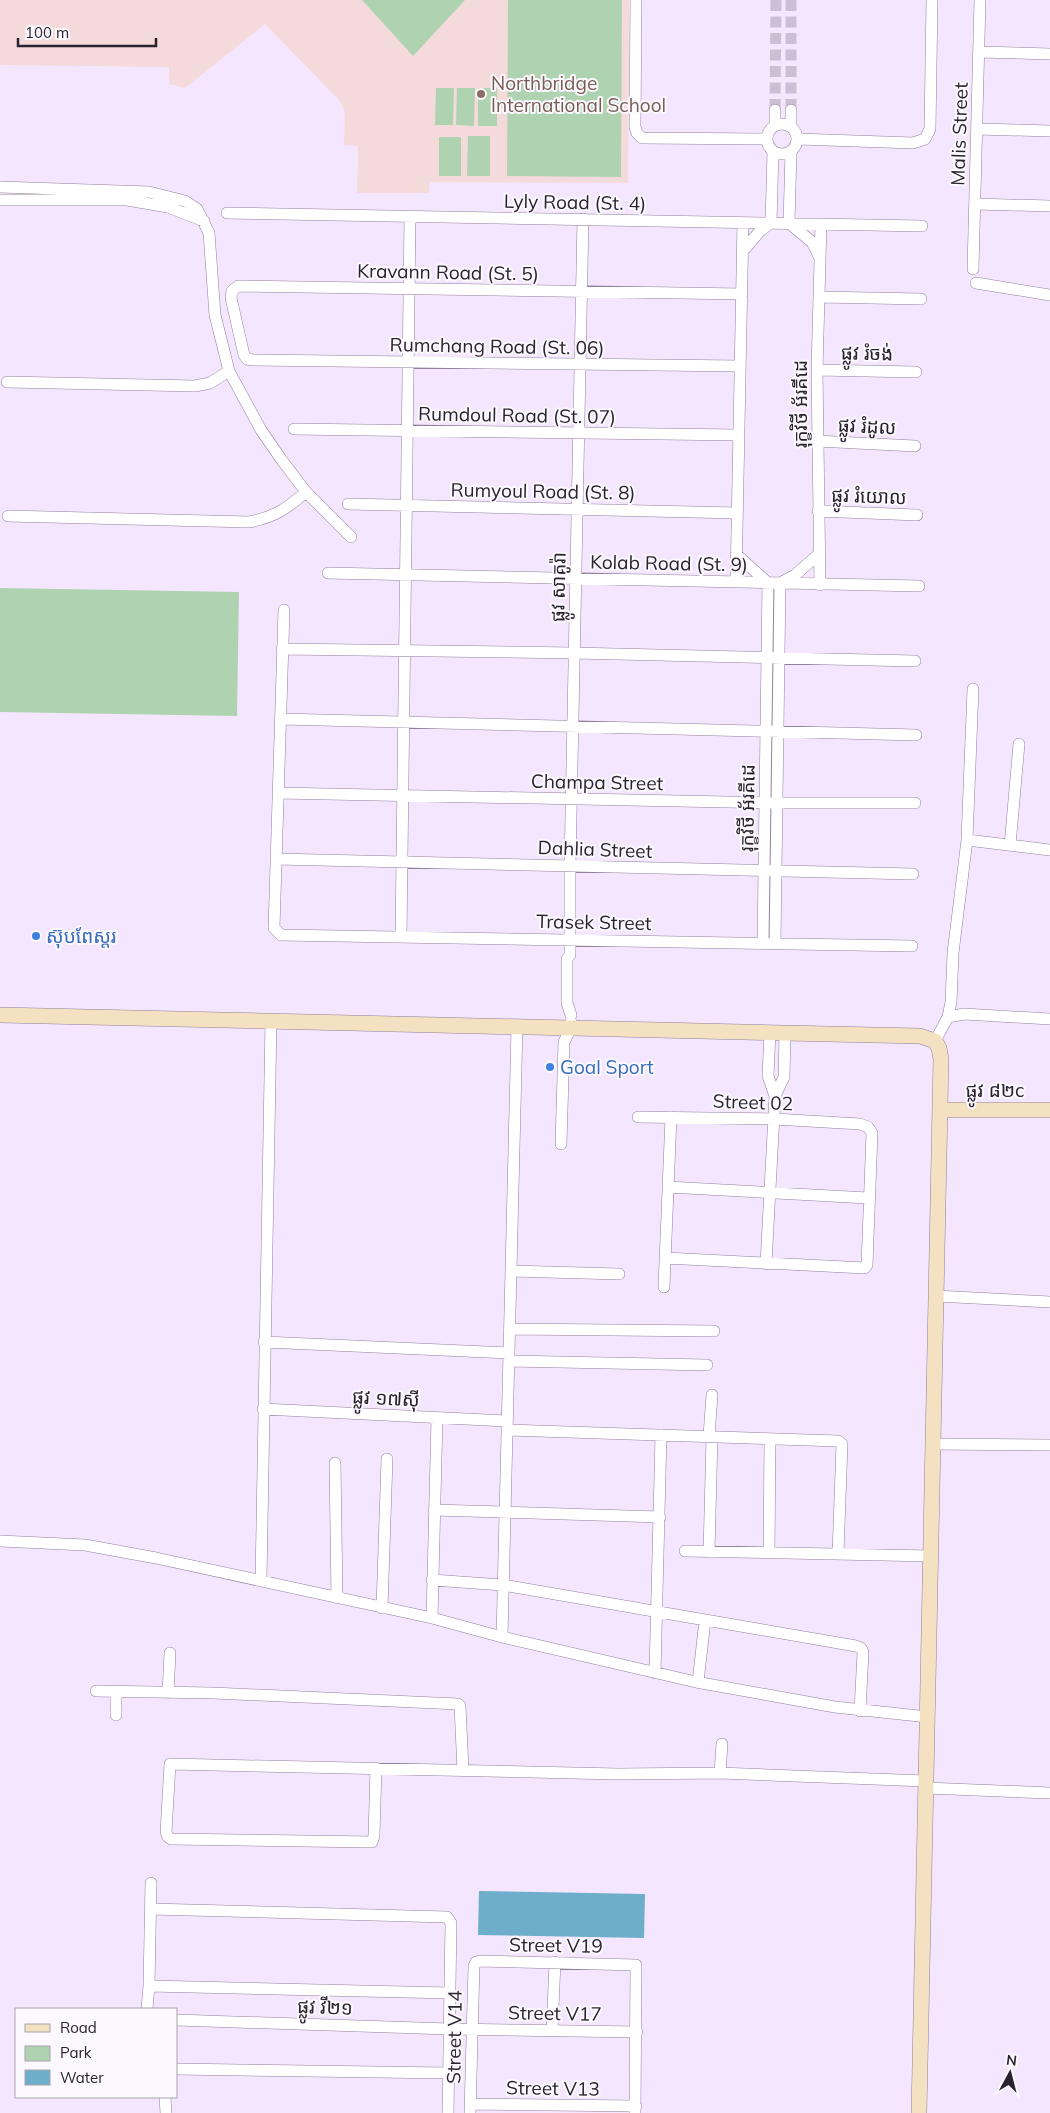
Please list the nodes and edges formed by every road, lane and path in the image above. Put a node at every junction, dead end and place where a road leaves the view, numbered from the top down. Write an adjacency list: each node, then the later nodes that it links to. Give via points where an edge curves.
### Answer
1 (636, 0): 12 (street, via 637,133 642,138)
2 (932, 0): 13 (street, via 930,129 925,139 913,142)
3 (980, 0): 4 (street, Malis Street)
4 (979, 52): 5 (street); 10 (street, Malis Street)
5 (1050, 54)
6 (775, 110): 8 (street)
7 (791, 110): 9 (street)
8 (775, 125): 9 (street); 12 (street)
9 (791, 126): 13 (street)
10 (977, 129): 11 (street); 18 (street, Malis Street)
11 (1050, 131)
12 (767, 139): 14 (street)
13 (798, 139): 15 (street)
14 (773, 150): 15 (street, via 781,154); 25 (street)
15 (791, 151): 26 (street)
16 (0, 187): 23 (street, via 149,192 185,201 197,209)
17 (0, 200): 23 (street, via 127,200 168,207)
18 (975, 204): 19 (street); 31 (street, Malis Street)
19 (1050, 206)
20 (227, 213): 21 (street, Lyly Road (St. 4))
21 (410, 216): 22 (street, Lyly Road (St. 4)); 33 (street)
22 (583, 219): 24 (street, Lyly Road (St. 4)); 34 (street, ផ្លូវ សាគូរ៉ា)
23 (204, 221): 44 (street, via 211,245 215,315)
24 (743, 222): 25 (street, Lyly Road (St. 4)); 29 (street)
25 (771, 223): 26 (street, Lyly Road (St. 4)); 29 (street)
26 (789, 223): 27 (street, Lyly Road (St. 4)); 30 (street, via 812,242)
27 (821, 224): 28 (street, Lyly Road (St. 4)); 30 (street, រុក្ខវិថី អ័រគីដេ)
28 (922, 226)
29 (743, 251): 35 (street)
30 (820, 258): 37 (street, រុក្ខវិថី អ័រគីដេ)
31 (973, 268)
32 (976, 284): 36 (street)
33 (409, 290): 34 (street, Kravann Road (St. 5)); 39 (street, Kravann Road (St. 5), via 238,286 232,291 231,298 244,355); 40 (street)
34 (581, 292): 35 (street, Kravann Road (St. 5)); 41 (street, ផ្លូវ សាគូរ៉ា)
35 (742, 294): 42 (street)
36 (1050, 295)
37 (819, 297): 38 (street); 43 (street, រុក្ខវិថី អ័រគីដេ)
38 (922, 299)
39 (253, 360): 40 (street, Rumchang Road (St. 06))
40 (408, 362): 41 (street, Rumchang Road (St. 06)); 48 (street)
41 (580, 364): 42 (street, Rumchang Road (St. 06)); 49 (street, ផ្លូវ សាគូរ៉ា)
42 (740, 366): 50 (street)
43 (816, 370): 45 (street, ផ្លូវ រំចង់); 51 (street, រុក្ខវិថី អ័រគីដេ)
44 (229, 371): 46 (street, via 195,386); 53 (street, via 261,430)
45 (916, 372)
46 (7, 382)
47 (294, 429): 48 (street, Rumdoul Road (St. 07))
48 (407, 431): 49 (street, Rumdoul Road (St. 07)); 55 (street)
49 (578, 433): 50 (street, Rumdoul Road (St. 07)); 56 (street, ផ្លូវ សាគូរ៉ា)
50 (739, 435): 58 (street)
51 (818, 441): 52 (street, ផ្លូវ រំដូល); 57 (street, រុក្ខវិថី អ័រគីដេ)
52 (915, 446)
53 (306, 492): 60 (street, via 269,518 249,522); 61 (street)
54 (348, 504): 55 (street, Rumyoul Road (St. 8))
55 (406, 505): 56 (street, Rumyoul Road (St. 8)); 65 (street)
56 (577, 509): 58 (street, Rumyoul Road (St. 8)); 66 (street, ផ្លូវ សាគូរ៉ា)
57 (818, 511): 59 (street, ផ្លូវ រំយោល); 62 (street, រុក្ខវិថី អ័រគីដេ)
58 (738, 513): 63 (street)
59 (917, 515)
60 (8, 516)
61 (351, 537)
62 (820, 554): 69 (street); 70 (street, រុក្ខវិថី អ័រគីដេ)
63 (737, 555): 67 (street); 68 (street)
64 (328, 573): 65 (street, Kolab Road (St. 9))
65 (405, 574): 66 (street, Kolab Road (St. 9)); 74 (street)
66 (576, 578): 67 (street, Kolab Road (St. 9)); 75 (street, ផ្លូវ សាគូរ៉ា)
67 (736, 582): 68 (street, Kolab Road (St. 9))
68 (768, 583): 69 (street, Kolab Road (St. 9)); 76 (street, រុក្ខវិថី អ័រគីដេ)
69 (780, 583): 70 (street, Kolab Road (St. 9)); 77 (street, រុក្ខវិថី អ័រគីដេ)
70 (820, 585): 71 (street, Kolab Road (St. 9))
71 (919, 586)
72 (284, 610): 73 (street)
73 (282, 649): 74 (street); 80 (street)
74 (404, 651): 75 (street); 81 (street)
75 (574, 653): 76 (street); 82 (street, ផ្លូវ សាគូរ៉ា)
76 (767, 658): 77 (street); 83 (street, រុក្ខវិថី អ័រគីដេ)
77 (779, 658): 78 (street); 84 (street, រុក្ខវិថី អ័រគីដេ)
78 (915, 661)
79 (973, 689): 92 (street)
80 (281, 719): 81 (street); 87 (street)
81 (404, 721): 82 (street); 88 (street)
82 (572, 726): 83 (street); 89 (street, ផ្លូវ សាគូរ៉ា)
83 (766, 731): 84 (street); 90 (street, រុក្ខវិថី អ័រគីដេ)
84 (778, 732): 85 (street); 90 (street, រុក្ខវិថី អ័រគីដេ)
85 (916, 735)
86 (1019, 744): 93 (street)
87 (278, 793): 88 (street, Champa Street); 95 (street)
88 (402, 796): 89 (street, Champa Street); 96 (street)
89 (571, 799): 90 (street, Champa Street); 97 (street, ផ្លូវ សាគូរ៉ា)
90 (771, 803): 91 (street, Champa Street); 98 (street, រុក្ខវិថី អ័រគីដេ)
91 (914, 803)
92 (967, 840): 93 (street); 106 (street)
93 (1010, 845): 94 (street)
94 (1050, 850)
95 (276, 860): 96 (street, Dahlia Street); 100 (street, Trasek Street, via 274,928 281,935)
96 (402, 862): 97 (street, Dahlia Street); 100 (street)
97 (570, 866): 98 (street, Dahlia Street); 101 (street, ផ្លូវ សាគូរ៉ា)
98 (770, 872): 99 (street, Dahlia Street); 102 (street, រុក្ខវិថី អ័រគីដេ)
99 (913, 874)
100 (401, 937): 101 (street, Trasek Street)
101 (570, 940): 102 (street, Trasek Street); 104 (street, ផ្លូវ សាគូរ៉ា)
102 (769, 943): 103 (street, Trasek Street)
103 (912, 946)
104 (570, 955): 109 (street, ផ្លូវ សាគូរ៉ា, via 567,959 567,1003); 109 (street, ផ្លូវ សាគូរ៉ា, via 574,959)
105 (0, 1015): 108 (street)
106 (948, 1018): 107 (street, via 964,1014); 113 (street)
107 (1050, 1018)
108 (271, 1021): 110 (street); 133 (street)
109 (571, 1022): 110 (street); 111 (street); 120 (street, ផ្លូវ សាគូរ៉ា, via 564,1042)
110 (517, 1027): 126 (street)
111 (770, 1032): 112 (street); 114 (street, via 768,1076)
112 (785, 1033): 113 (street, via 920,1036); 114 (street, via 784,1077)
113 (935, 1040): 115 (street, via 941,1058)
114 (776, 1096): 119 (street)
115 (940, 1110): 116 (street, ផ្លូវ ៨២c); 129 (street)
116 (1050, 1110)
117 (638, 1117): 118 (street, Street 02)
118 (671, 1117): 119 (street, Street 02); 121 (street)
119 (774, 1119): 122 (street); 123 (street, Street 02, via 868,1127 872,1133)
120 (561, 1144)
121 (668, 1187): 122 (street); 124 (street)
122 (769, 1192): 123 (street); 125 (street)
123 (868, 1198): 125 (street, via 865,1268)
124 (665, 1258): 125 (street); 128 (street)
125 (766, 1264)
126 (511, 1270): 127 (street); 131 (street)
127 (619, 1274)
128 (664, 1287)
129 (936, 1296): 130 (street); 143 (street)
130 (1050, 1302)
131 (510, 1329): 132 (street); 134 (street)
132 (714, 1331)
133 (264, 1342): 134 (street); 137 (street)
134 (509, 1357): 135 (street); 139 (street)
135 (707, 1365)
136 (712, 1395): 141 (street)
137 (263, 1409): 138 (street, ផ្លូវ ១៧ស៊ី); 157 (street)
138 (437, 1418): 139 (street, ផ្លូវ ១៧ស៊ី); 147 (street)
139 (507, 1425): 140 (street, ផ្លូវ ១៧ស៊ី); 148 (street)
140 (661, 1435): 141 (street, ផ្លូវ ១៧ស៊ី); 149 (street)
141 (710, 1436): 142 (street, ផ្លូវ ១៧ស៊ី); 152 (street)
142 (770, 1439): 153 (street); 154 (street, ផ្លូវ ១៧ស៊ី, via 838,1441 842,1444)
143 (933, 1444): 144 (street); 155 (street)
144 (1050, 1445)
145 (387, 1459): 160 (street)
146 (335, 1463): 159 (street)
147 (434, 1510): 148 (street); 156 (street)
148 (505, 1513): 149 (street); 158 (street)
149 (660, 1517): 161 (street)
150 (0, 1541): 157 (street, via 86,1544)
151 (685, 1551): 152 (street)
152 (709, 1552): 153 (street)
153 (770, 1553): 154 (street)
154 (838, 1554): 155 (street)
155 (931, 1556): 173 (street)
156 (432, 1580): 158 (street); 162 (street)
157 (260, 1581): 159 (street)
158 (503, 1585): 161 (street); 164 (street)
159 (337, 1598): 160 (street)
160 (382, 1608): 162 (street)
161 (658, 1612): 163 (street); 166 (street)
162 (432, 1618): 164 (street)
163 (705, 1620): 167 (street); 171 (street, via 861,1648)
164 (502, 1637): 166 (street)
165 (170, 1653): 170 (street)
166 (655, 1673): 167 (street)
167 (698, 1682): 171 (street)
168 (96, 1691): 169 (street)
169 (116, 1692): 170 (street); 172 (street)
170 (168, 1693): 176 (street, via 458,1704)
171 (860, 1711): 173 (street)
172 (116, 1715)
173 (928, 1717): 178 (street)
174 (722, 1744): 177 (street)
175 (376, 1768): 175 (street, via 372,1842 168,1837 170,1764); 176 (street)
176 (463, 1770): 177 (street)
177 (720, 1773): 178 (street)
178 (926, 1785): 179 (street); 199 (street)
179 (1050, 1793)
180 (151, 1883): 181 (street)
181 (150, 1909): 184 (street); 185 (street, via 447,1917 451,1923)
182 (476, 1962): 183 (street, Street V19); 189 (street, Street V14)
183 (555, 1962): 190 (street); 191 (street, Street V19, via 636,1965)
184 (149, 1986): 185 (street); 186 (street)
185 (449, 1993): 188 (street)
186 (147, 2008)
187 (178, 2020): 188 (street, ផ្លូវ វី២១)
188 (449, 2029): 189 (street, ផ្លូវ វី២១); 193 (street)
189 (472, 2029): 190 (street, Street V17); 195 (street, Street V14)
190 (552, 2031): 191 (street, Street V17)
191 (637, 2032): 196 (street)
192 (178, 2069): 193 (street)
193 (448, 2072): 198 (street)
194 (165, 2098): 197 (street)
195 (470, 2108): 196 (street, Street V13)
196 (635, 2110)
197 (166, 2113)
198 (448, 2113)
199 (920, 2113)

